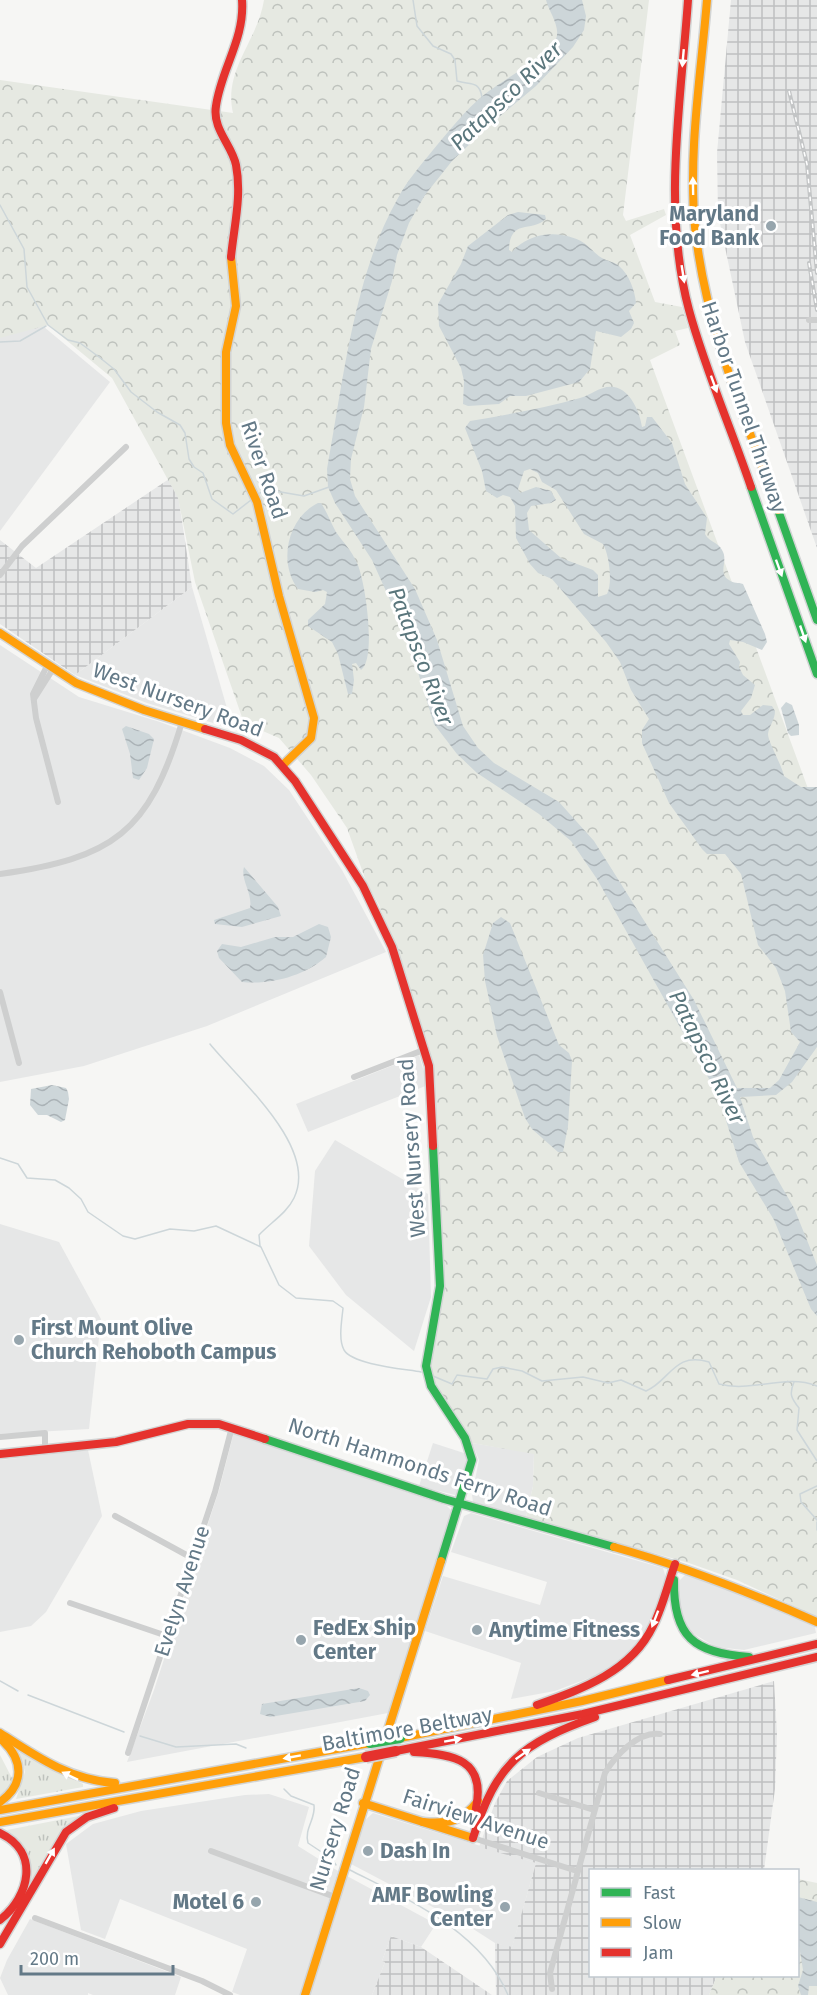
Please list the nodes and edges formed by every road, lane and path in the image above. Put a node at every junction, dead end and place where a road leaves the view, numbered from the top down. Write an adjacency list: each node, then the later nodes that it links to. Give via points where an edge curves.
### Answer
1 (242, 0): 13 (main road, River Road, via 237,44 215,108 218,128 236,163 239,191 232,243 236,306 226,352 226,423 230,445 257,502 314,718 311,738)
2 (688, 0): 11 (main road, Harbor Tunnel Thruway, one-way to 11, via 675,188 679,249 689,309)
3 (706, 0): 8 (main road, Harbor Tunnel Thruway, one-way to 3, via 708,306 695,226 693,170)
4 (809, 320): 5 (street)
5 (817, 320)
6 (126, 447): 7 (street, via 22,546)
7 (0, 575)
8 (817, 620)
9 (0, 633): 10 (main road, West Nursery Road)
10 (50, 668): 12 (main road, West Nursery Road, via 93,691); 14 (street, via 35,686 34,700)
11 (817, 674)
12 (182, 722): 13 (main road, West Nursery Road, via 254,745); 15 (street, via 157,791 118,836 99,849 61,864)
13 (283, 765): 17 (main road, West Nursery Road, via 375,907)
14 (58, 802)
15 (0, 874)
16 (0, 992): 18 (street)
17 (426, 1049): 19 (street); 24 (main road, West Nursery Road, via 432,1079 440,1279 426,1366 431,1386 471,1450)
18 (19, 1063)
19 (354, 1077)
20 (232, 1427): 22 (main road, North Hammonds Ferry Road, via 188,1424 116,1442); 24 (main road, North Hammonds Ferry Road); 26 (street, Evelyn Avenue)
21 (0, 1437): 22 (street, via 45,1433)
22 (45, 1449): 23 (main road, North Hammonds Ferry Road)
23 (0, 1454)
24 (460, 1504): 27 (main road, North Hammonds Ferry Road); 46 (main road, Nursery Road)
25 (115, 1516): 26 (street)
26 (192, 1558): 30 (street, Evelyn Avenue)
27 (675, 1564): 29 (main road, North Hammonds Ferry Road, via 743,1588); 32 (main road, via 674,1615 685,1635 725,1656); 35 (main road, one-way to 35, via 652,1628 629,1658 570,1694)
28 (70, 1603): 30 (street)
29 (817, 1622)
30 (168, 1636): 40 (street, Evelyn Avenue)
31 (817, 1644): 32 (main road, Baltimore Beltway)
32 (777, 1654): 35 (main road, Baltimore Beltway, one-way to 35)
33 (817, 1656): 34 (main road, Baltimore Beltway)
34 (664, 1695): 39 (main road, Baltimore Beltway, one-way to 34, via 531,1726); 52 (main road, one-way to 34, via 489,1790 521,1754 577,1724)
35 (492, 1720): 41 (main road, Baltimore Beltway, one-way to 41, bridge)
36 (0, 1733): 41 (main road, one-way to 36, via 99,1784 80,1780)
37 (660, 1734): 48 (street, via 644,1736 613,1760)
38 (0, 1740): 45 (main road, via 15,1752 20,1773 13,1792)
39 (396, 1751): 42 (main road, Baltimore Beltway, bridge); 44 (main road, via 445,1754 463,1761 476,1773)
40 (128, 1753)
41 (148, 1783): 47 (main road, Baltimore Beltway)
42 (217, 1783): 49 (main road, Baltimore Beltway); 58 (main road, one-way to 42, via 56,1845 79,1821 107,1809)
43 (539, 1793): 48 (street)
44 (479, 1801): 50 (main road, via 460,1821); 52 (main road)
45 (0, 1802)
46 (363, 1803): 50 (main road, Fairview Avenue); 55 (main road, Nursery Road)
47 (0, 1810)
48 (594, 1810): 54 (street)
49 (0, 1822)
50 (423, 1822): 52 (main road, Fairview Avenue)
51 (0, 1833): 57 (main road, via 21,1846 27,1868 20,1897)
52 (470, 1837): 54 (street, Fairview Avenue)
53 (211, 1851): 55 (street)
54 (577, 1870): 59 (street, via 550,1973)
55 (335, 1897): 61 (main road, Nursery Road)
56 (35, 1918): 60 (street)
57 (0, 1920)
58 (0, 1944)
59 (552, 1989)
60 (230, 1995)
61 (304, 1995)

